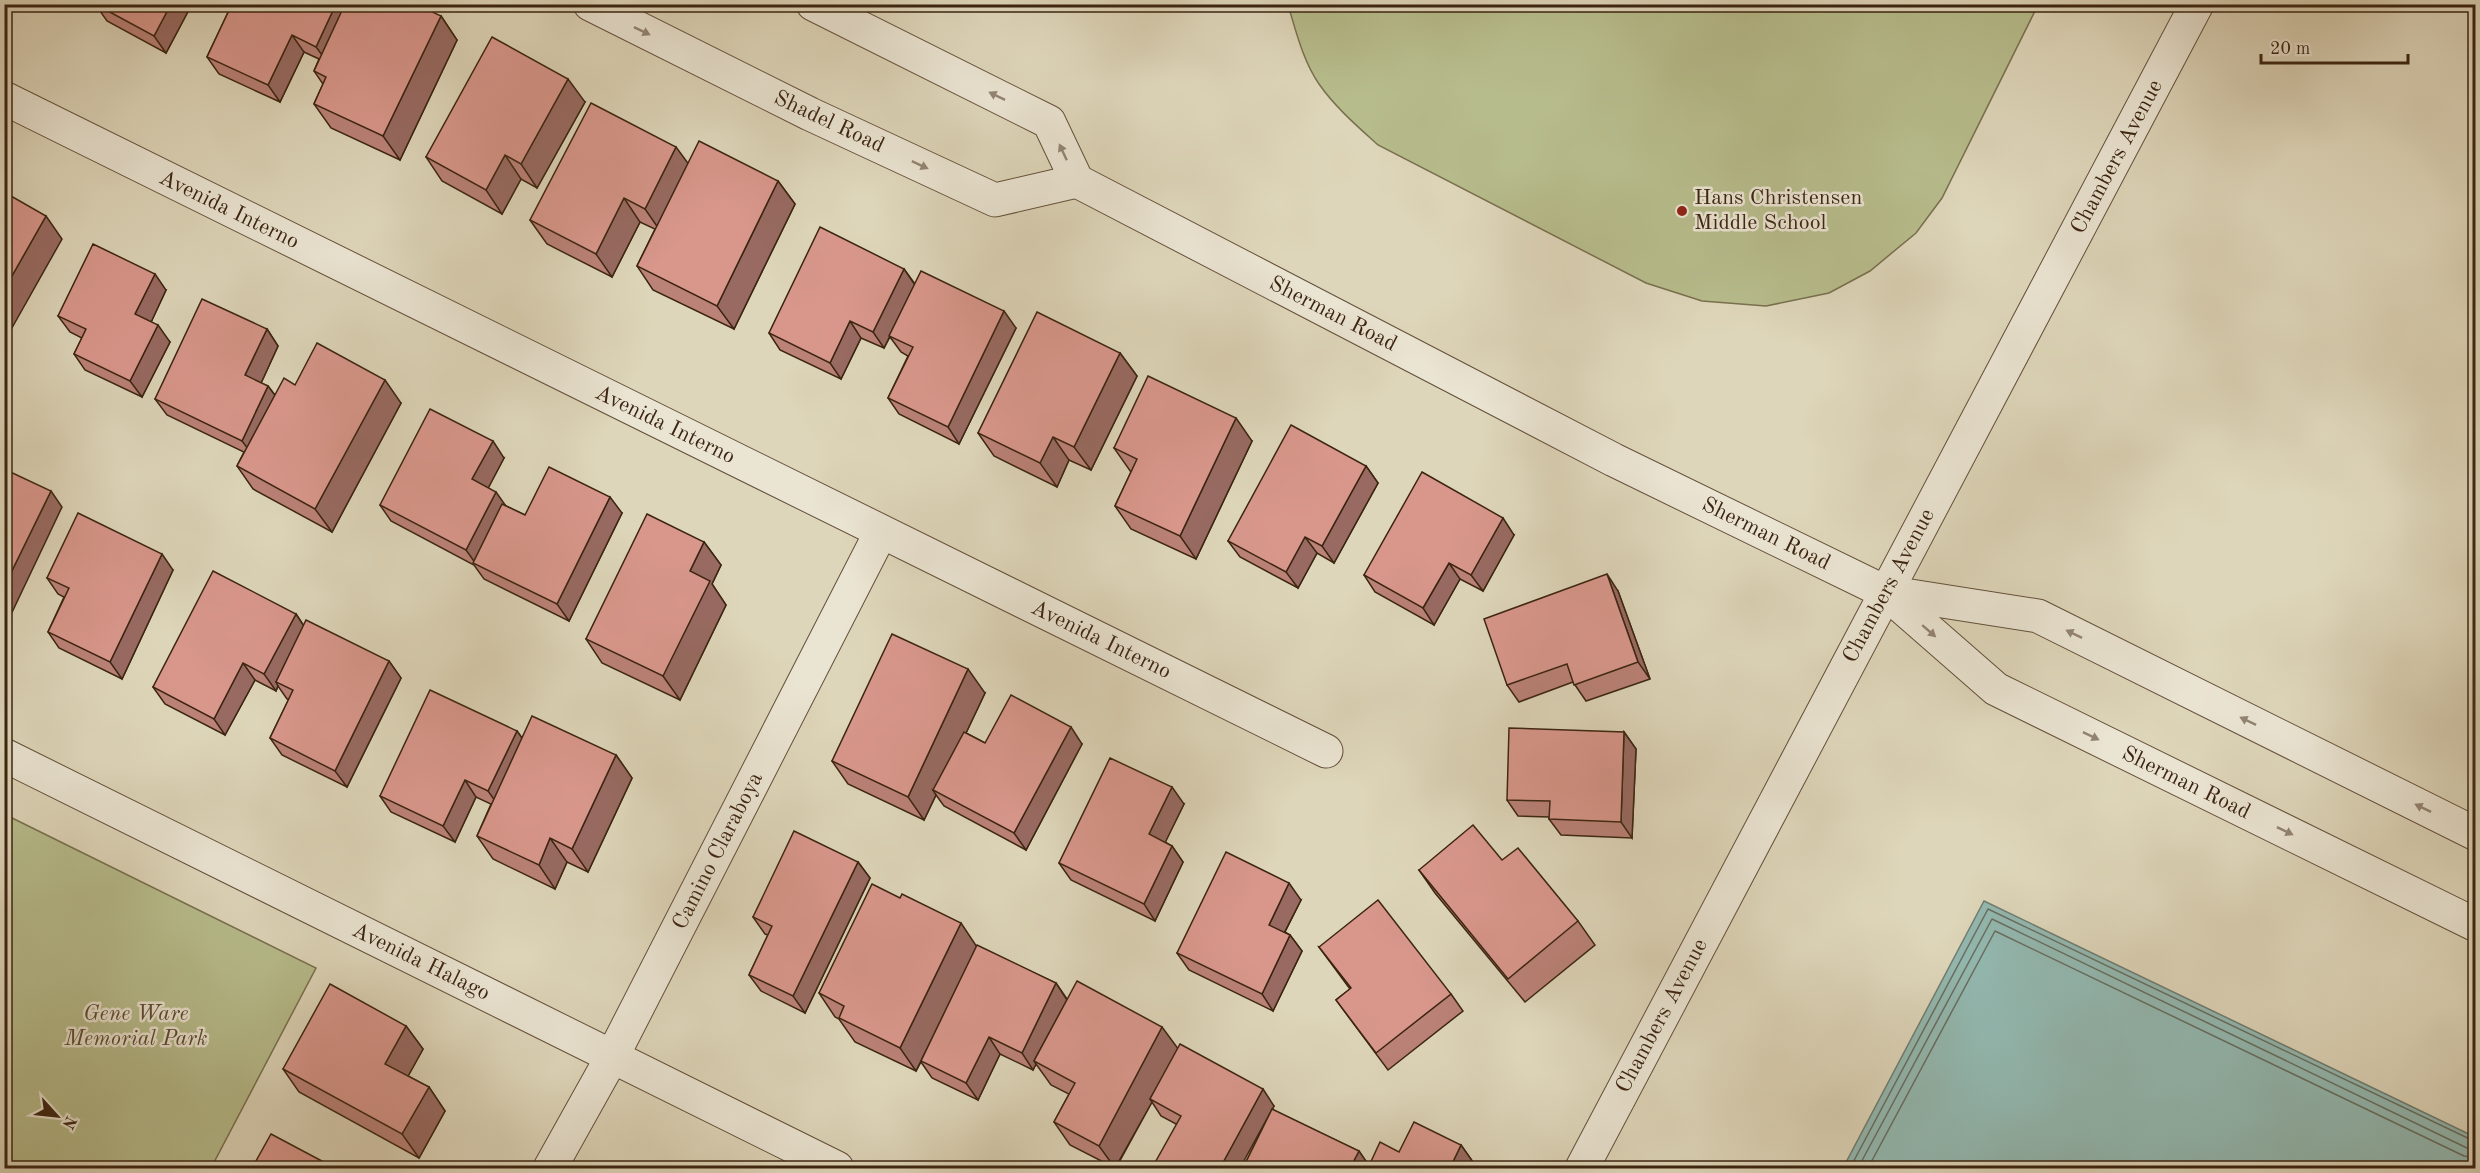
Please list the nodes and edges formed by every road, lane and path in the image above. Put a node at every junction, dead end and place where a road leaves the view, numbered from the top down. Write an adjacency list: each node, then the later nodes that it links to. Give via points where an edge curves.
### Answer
1 (590, 4): 5 (street, Shadel Road, one-way to 5, via 810,114 995,200)
2 (813, 4): 5 (street, one-way to 2, via 1049,122)
3 (2197, 4): 7 (street, Chambers Avenue)
4 (4, 98): 6 (street, Avenida Interno)
5 (1077, 182): 7 (street, Sherman Road, via 1614,460)
6 (881, 532): 8 (street, Avenida Interno); 12 (street, Camino Claraboya)
7 (1885, 592): 10 (street, Sherman Road, one-way to 7, via 2038,616); 11 (street, Sherman Road, one-way to 11, via 1996,689); 15 (street, Chambers Avenue)
8 (1326, 751)
9 (4, 755): 12 (street, Avenida Halago)
10 (2475, 834)
11 (2475, 925)
12 (612, 1057): 13 (street, Camino Claraboya); 14 (street, Avenida Halago)
13 (550, 1168)
14 (837, 1168)
15 (1582, 1168)

